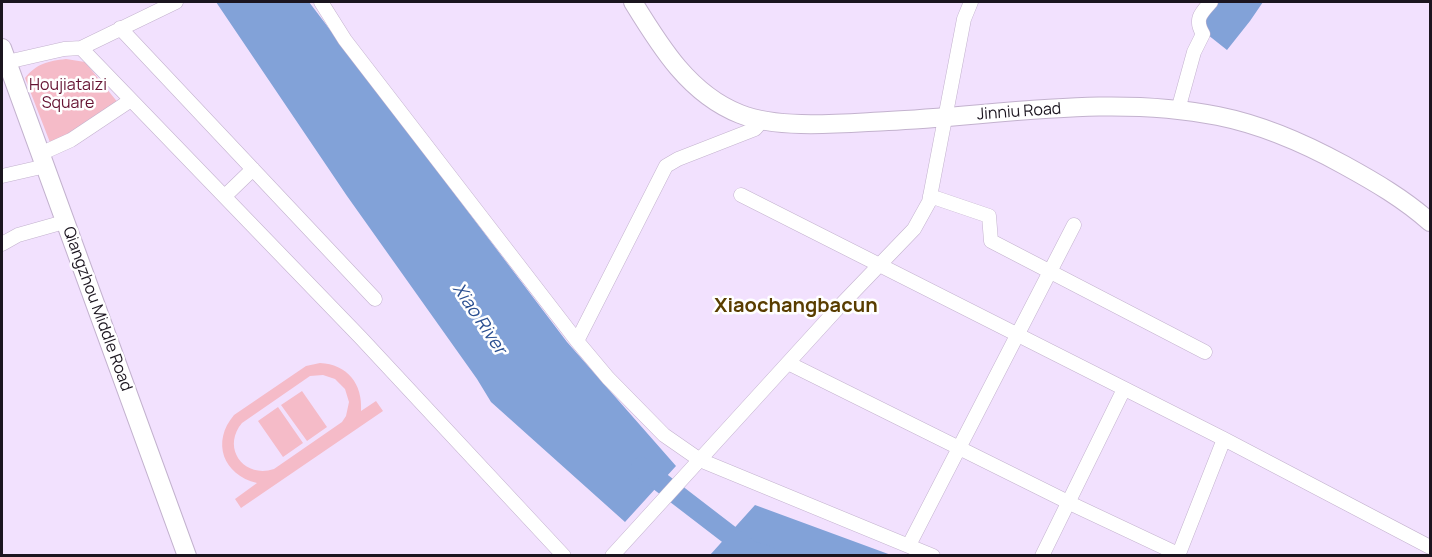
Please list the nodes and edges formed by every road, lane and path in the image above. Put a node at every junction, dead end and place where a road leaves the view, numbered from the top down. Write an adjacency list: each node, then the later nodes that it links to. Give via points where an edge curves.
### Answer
1 (176, 2): 6 (street)
2 (321, 2): 27 (street, via 345,40)
3 (633, 2): 12 (main road, Jinniu Road, via 692,84 731,111)
4 (971, 2): 11 (street, via 964,19)
5 (1211, 2): 10 (street, via 1198,16 1203,34)
6 (120, 28): 7 (street); 14 (street)
7 (81, 48): 8 (street); 9 (street)
8 (3, 60): 13 (main road, Qiangzhou Middle Road)
9 (131, 100): 13 (street); 17 (street)
10 (1178, 110): 11 (main road, Jinniu Road, via 1073,108); 19 (main road, Jinniu Road, via 1230,119 1298,141 1392,193)
11 (946, 117): 12 (main road, Jinniu Road, via 846,123); 18 (street)
12 (762, 121): 27 (street, via 755,129 666,166)
13 (38, 161): 15 (street); 20 (main road, Qiangzhou Middle Road); 38 (main road, Qiangzhou Middle Road)
14 (253, 169): 17 (street); 25 (street)
15 (2, 176)
16 (741, 195): 23 (street)
17 (225, 196): 39 (street)
18 (930, 196): 23 (street, via 914,229); 24 (street, via 988,216 991,241)
19 (1431, 222)
20 (57, 224): 22 (street); 37 (main road, Qiangzhou Middle Road)
21 (1074, 225): 24 (street)
22 (2, 244)
23 (878, 266): 26 (street); 29 (street)
24 (1050, 272): 26 (street); 28 (street)
25 (375, 299)
26 (1017, 335): 30 (street); 32 (street)
27 (577, 341): 33 (street, via 664,435)
28 (1205, 352)
29 (788, 363): 32 (street); 33 (street)
30 (1124, 389): 31 (street); 34 (street)
31 (1224, 439): 36 (street); 43 (street)
32 (959, 448): 34 (street); 35 (street)
33 (698, 463): 35 (street); 40 (street)
34 (1068, 502): 42 (street); 43 (street)
35 (909, 545): 41 (street)
36 (1431, 547)
37 (178, 555)
38 (187, 555)
39 (564, 555)
40 (612, 555)
41 (933, 555)
42 (1042, 555)
43 (1178, 555)

